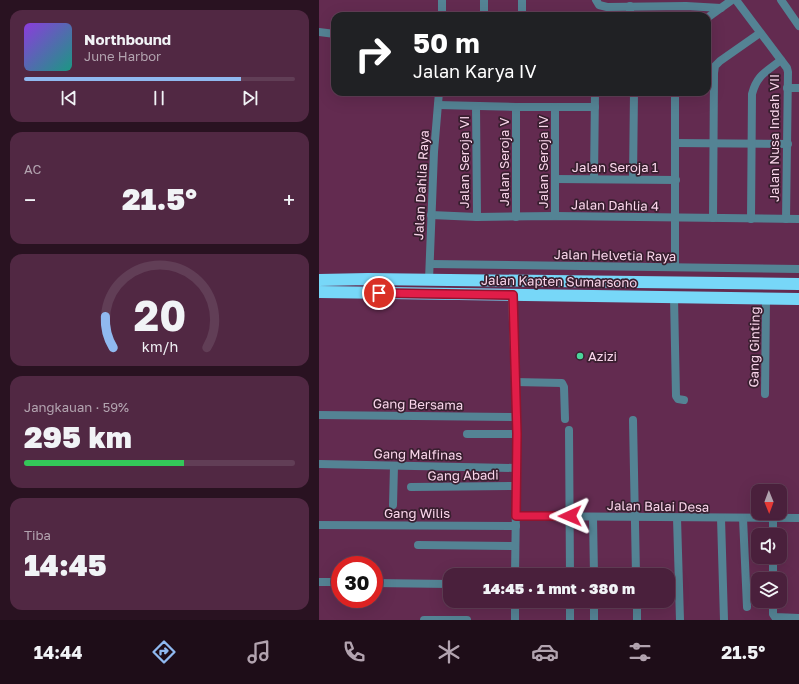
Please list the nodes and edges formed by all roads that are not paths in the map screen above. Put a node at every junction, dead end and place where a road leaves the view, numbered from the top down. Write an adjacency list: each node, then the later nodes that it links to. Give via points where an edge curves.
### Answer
1 (442, 0): 10 (street)
2 (484, 0): 11 (street)
3 (522, 0): 12 (street)
4 (596, 0): 8 (street, via 602,7)
5 (732, 0): 9 (street)
6 (736, 0): 17 (street, Jalan Nusa Indah VII)
7 (781, 0): 15 (street)
8 (630, 6): 9 (street); 13 (street)
9 (721, 8): 14 (street)
10 (441, 12)
11 (483, 12)
12 (522, 12)
13 (630, 12)
14 (711, 15)
15 (799, 26)
16 (319, 32): 18 (street)
17 (760, 32): 19 (street, Jalan Nusa Indah VII); 32 (street, via 715,66)
18 (331, 34)
19 (781, 60): 20 (street, Jalan Nusa Indah VII, via 788,72); 33 (street, via 759,77 754,85)
20 (787, 88): 21 (street); 34 (street, Jalan Nusa Indah VII)
21 (799, 88)
22 (439, 96): 26 (street, Jalan Dahlia Raya)
23 (595, 96): 30 (street)
24 (634, 96): 37 (street)
25 (675, 96): 31 (street)
26 (438, 105): 27 (street); 39 (street, Jalan Dahlia Raya)
27 (476, 106): 28 (street); 41 (street, Jalan Seroja VI)
28 (516, 107): 29 (street); 42 (street, Jalan Seroja V)
29 (555, 107): 30 (street); 35 (street, Jalan Seroja IV)
30 (595, 107): 36 (street)
31 (675, 143): 32 (street); 38 (street)
32 (713, 143): 33 (street); 44 (street)
33 (752, 144): 34 (street); 45 (street)
34 (788, 144): 46 (street, Jalan Nusa Indah VII)
35 (555, 179): 36 (street, Jalan Seroja 1); 40 (street, Jalan Seroja IV)
36 (594, 179): 37 (street, Jalan Seroja 1)
37 (633, 179): 38 (street, Jalan Seroja 1)
38 (676, 180): 43 (street)
39 (431, 215): 41 (street, Jalan Dahlia 4); 48 (street, Jalan Dahlia Raya)
40 (555, 216): 42 (street, Jalan Dahlia 4); 43 (street, Jalan Dahlia 4)
41 (477, 217): 42 (street, Jalan Dahlia 4)
42 (516, 217)
43 (675, 218): 44 (street, Jalan Dahlia 4); 49 (street)
44 (713, 218): 45 (street, Jalan Dahlia 4)
45 (751, 219): 46 (street, Jalan Dahlia 4)
46 (786, 219): 47 (street, Jalan Dahlia 4)
47 (799, 219)
48 (430, 264): 49 (street, Jalan Helvetia Raya); 52 (street, Jalan Dahlia Raya)
49 (675, 267): 50 (street, Jalan Helvetia Raya)
50 (799, 269)
51 (319, 280): 52 (highway, Jalan Kapten Sumarsono)
52 (429, 280): 53 (highway, Jalan Kapten Sumarsono)
53 (799, 284)
54 (319, 292): 55 (highway, Jalan Kapten Sumarsono)
55 (513, 295): 56 (highway, Jalan Kapten Sumarsono); 59 (street)
56 (674, 297): 57 (highway, Jalan Kapten Sumarsono); 61 (street, via 676,396)
57 (766, 299): 58 (highway, Jalan Kapten Sumarsono); 60 (street, Gang Ginting)
58 (799, 299)
59 (515, 382): 63 (street); 64 (street, via 563,384)
60 (765, 394)
61 (684, 400)
62 (319, 415): 63 (street, Gang Bersama)
63 (516, 417): 68 (street)
64 (565, 419)
65 (633, 420): 78 (street)
66 (569, 430): 76 (street)
67 (467, 434): 68 (street)
68 (517, 434): 71 (street)
69 (319, 464): 70 (street, Gang Malfinas)
70 (395, 466): 71 (street, Gang Malfinas); 74 (street)
71 (516, 468): 72 (street)
72 (516, 486): 73 (street, Gang Abadi); 75 (street)
73 (411, 487)
74 (393, 505)
75 (516, 516): 76 (street, Jalan Balai Desa); 86 (street)
76 (570, 516): 77 (street, Jalan Balai Desa); 90 (street)
77 (593, 517): 78 (street, Jalan Balai Desa); 91 (street)
78 (635, 518): 79 (street, Jalan Balai Desa); 92 (street)
79 (677, 518): 80 (street, Jalan Balai Desa); 110 (street)
80 (721, 518): 81 (street, Jalan Balai Desa); 111 (street)
81 (743, 518): 82 (street, Jalan Balai Desa); 97 (street)
82 (751, 518)
83 (787, 518): 84 (street, Jalan Balai Desa)
84 (799, 518)
85 (319, 525): 86 (street, Gang Wilis)
86 (515, 526): 88 (street)
87 (418, 545): 88 (street)
88 (515, 546): 89 (street)
89 (515, 568)
90 (570, 568)
91 (593, 568)
92 (636, 568)
93 (319, 582): 94 (street)
94 (331, 582)
95 (383, 582): 96 (street)
96 (443, 584)
97 (747, 606)
98 (515, 608): 106 (street)
99 (570, 608): 107 (street)
100 (593, 608): 108 (street)
101 (637, 608): 109 (street)
102 (773, 608): 103 (street, via 775,617)
103 (799, 618)
104 (424, 620): 105 (street)
105 (467, 620)
106 (515, 620)
107 (570, 620)
108 (594, 620)
109 (637, 620)
110 (680, 620)
111 (724, 620)

